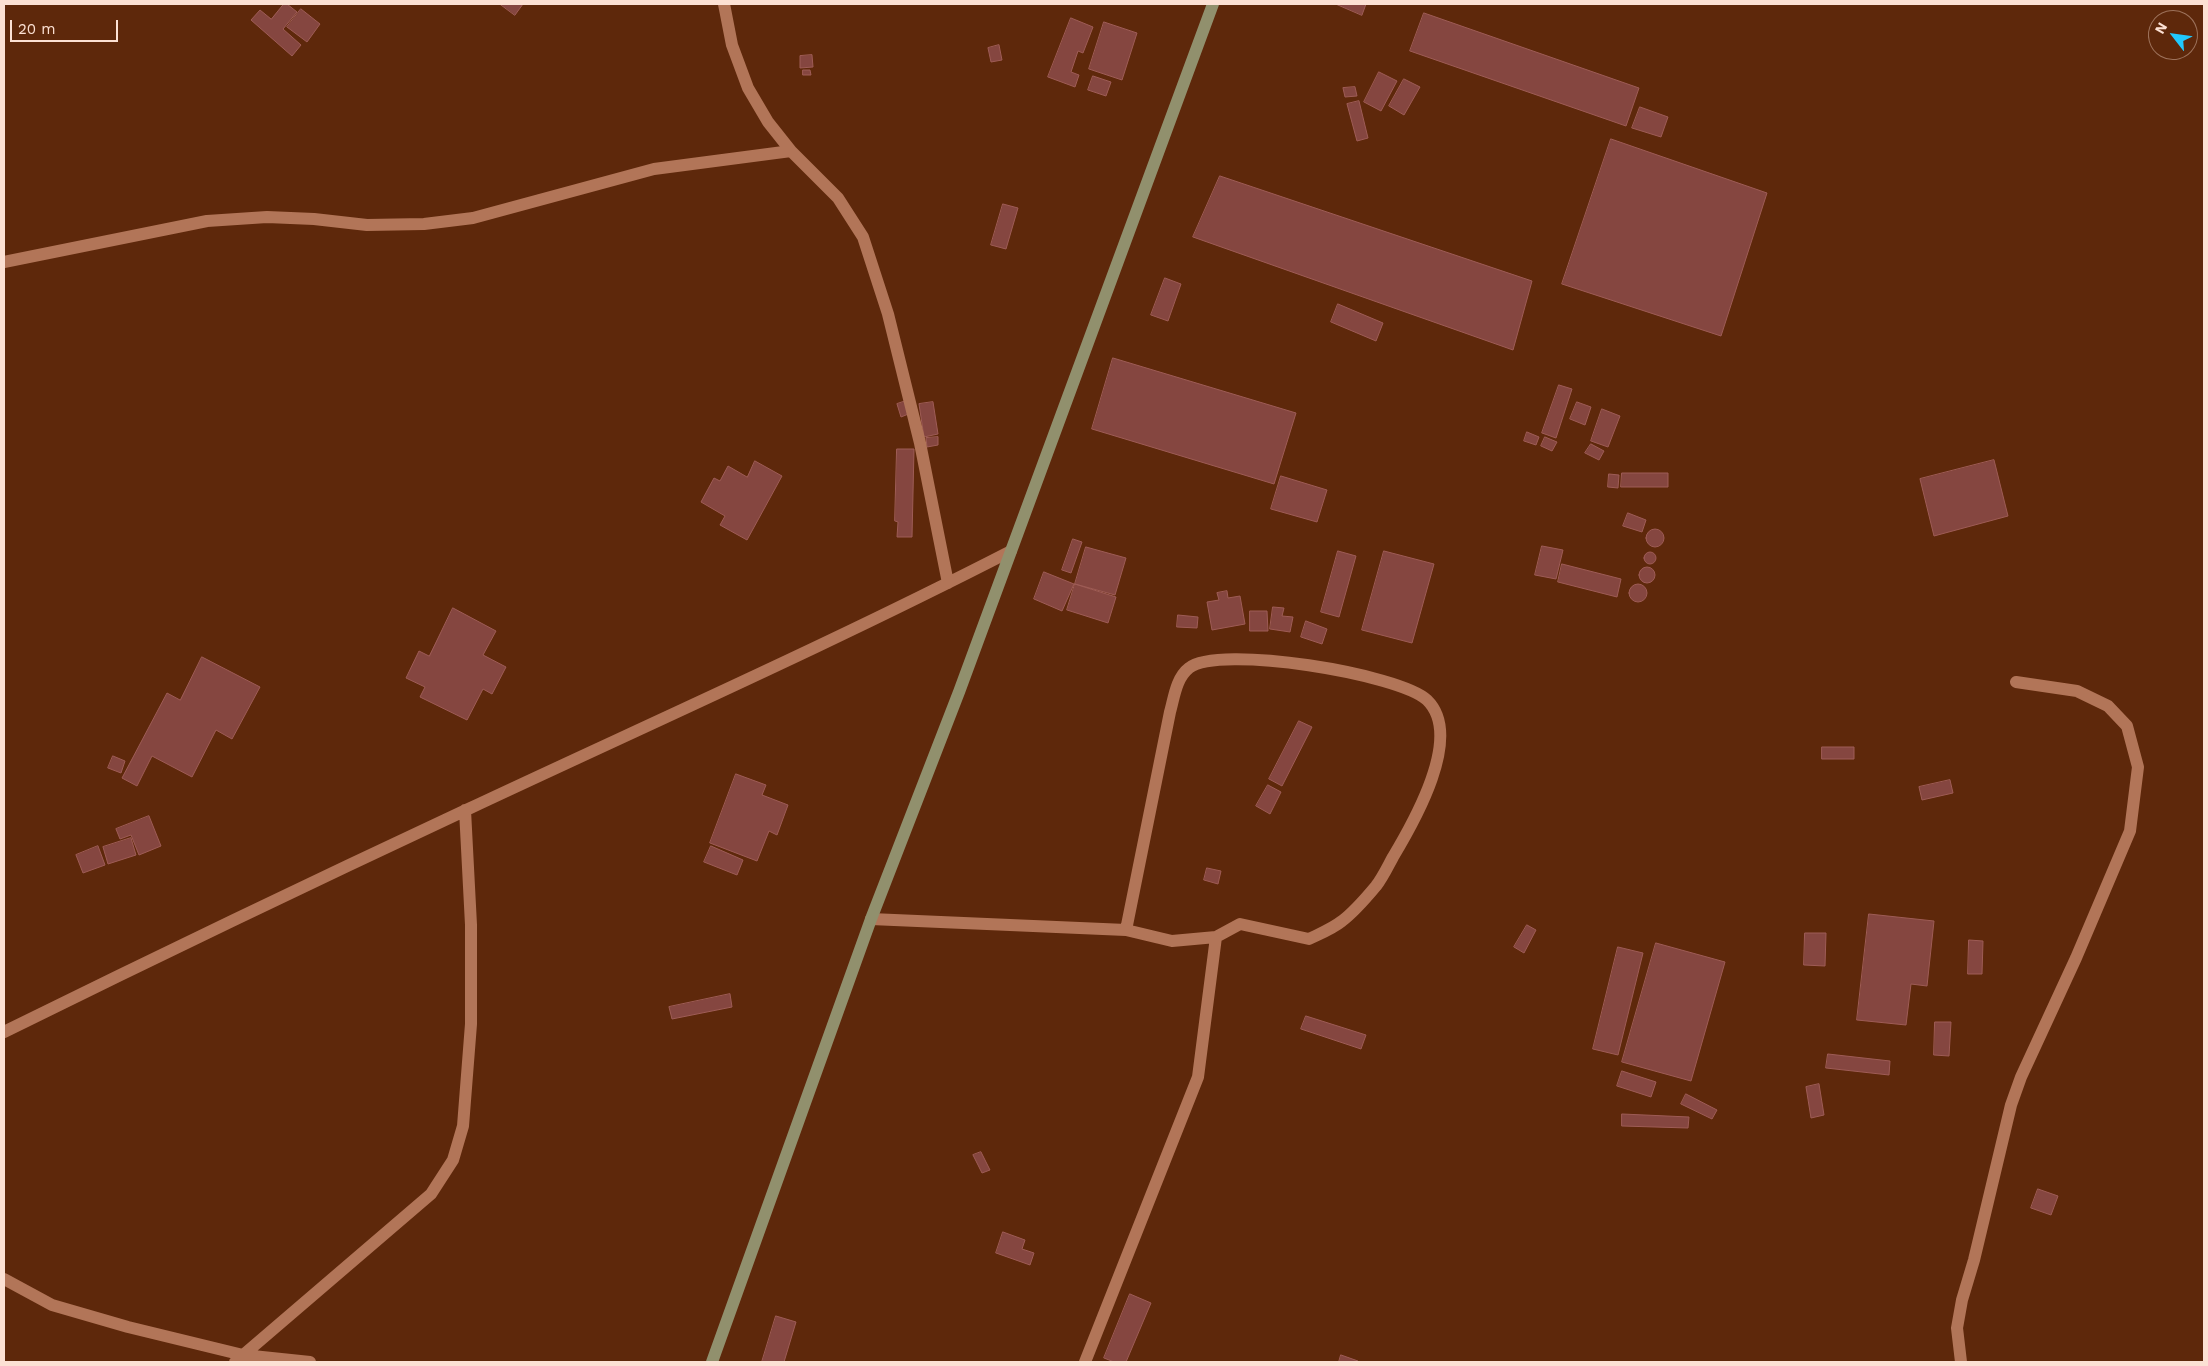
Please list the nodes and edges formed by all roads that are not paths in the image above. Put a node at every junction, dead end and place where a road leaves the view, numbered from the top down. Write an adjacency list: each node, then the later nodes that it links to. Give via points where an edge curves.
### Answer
1 (724, 4): 3 (street, via 732,45 748,88 768,122)
2 (1213, 4): 5 (street)
3 (791, 151): 4 (street, via 654,169 473,218 424,224 367,225 267,217 207,221); 6 (street, via 838,198 863,237 888,314 920,443)
4 (4, 262)
5 (1011, 550): 6 (street); 9 (street)
6 (948, 583): 8 (street)
7 (2016, 682): 18 (street, via 2077,690 2108,706 2128,726 2138,767 2130,831 2011,1105 1962,1300 1957,1328)
8 (465, 810): 12 (street); 14 (street, via 471,1024 462,1126 453,1160 431,1194)
9 (871, 919): 10 (street); 16 (street)
10 (1126, 930): 11 (street, via 1172,941); 11 (street, via 1170,712 1180,679 1189,667 1212,661 1279,660 1410,689 1427,700 1436,715 1440,733 1430,783 1408,832 1376,885 1342,922 1309,939 1240,924)
11 (1216, 937): 17 (street, via 1198,1077)
12 (4, 1032)
13 (4, 1279): 14 (street, via 52,1305)
14 (239, 1358): 15 (street)
15 (310, 1362)
16 (712, 1362)
17 (1085, 1362)
18 (1961, 1362)

